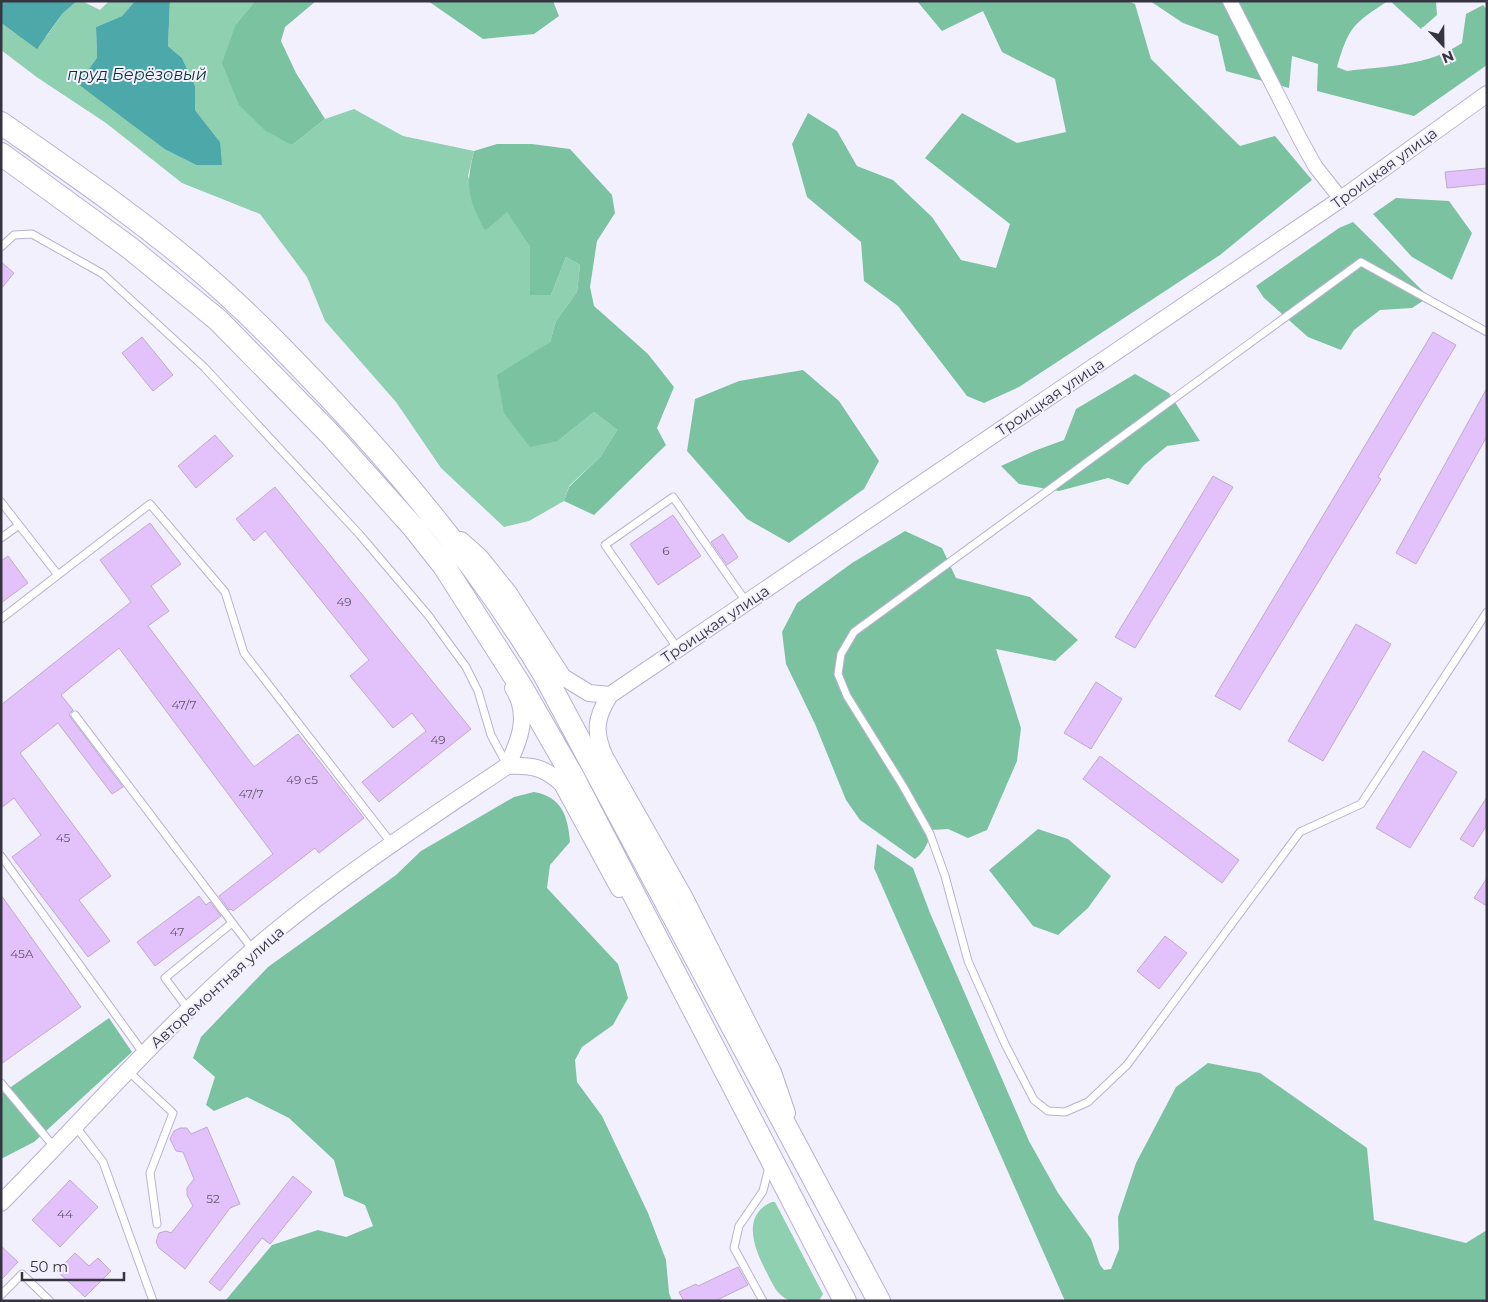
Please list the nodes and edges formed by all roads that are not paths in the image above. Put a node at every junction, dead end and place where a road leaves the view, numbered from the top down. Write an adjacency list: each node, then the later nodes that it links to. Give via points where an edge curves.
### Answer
1 (1230, 1): 5 (street, via 1298,137 1315,166)
2 (1487, 94): 5 (street, Троицкая улица)
3 (1, 123): 9 (highway, via 147,228 235,303 345,414)
4 (1, 154): 12 (highway, via 130,248 218,320 329,433)
5 (1341, 199): 14 (street, Троицкая улица)
6 (1, 247): 20 (lane, via 14,235 32,234 103,274 204,367 360,535 428,614 466,667 478,691 491,735)
7 (1487, 332): 15 (lane, via 1361,262 854,632 841,654 838,674 846,696 930,834 968,961 1034,1100 1048,1111 1065,1112 1088,1102 1127,1066 1300,832 1361,804)
8 (1, 502): 10 (lane)
9 (433, 515): 18 (street, via 480,557 509,593 563,677 589,694); 31 (highway, via 514,624 544,674)
10 (19, 525): 11 (lane); 13 (lane)
11 (1, 538)
12 (444, 566): 20 (street, via 464,609 518,700 523,715 522,731); 25 (highway, via 522,688 573,777)
13 (58, 575): 16 (lane); 21 (lane, via 150,504 225,592 244,653)
14 (747, 602): 17 (street, Троицкая улица); 17 (lane, via 673,497 605,545)
15 (1487, 612)
16 (1, 619)
17 (678, 649): 18 (street, Троицкая улица)
18 (610, 695): 31 (street, via 601,709 597,725 599,743 774,1072)
19 (75, 715): 23 (lane)
20 (507, 766): 21 (street, Авторемонтная улица); 25 (street, via 540,767 562,784 626,902)
21 (392, 844): 24 (street, Авторемонтная улица)
22 (1, 856): 27 (lane)
23 (232, 923): 24 (lane); 26 (lane, via 166,978)
24 (253, 950): 26 (street, Авторемонтная улица)
25 (666, 956): 33 (highway)
26 (188, 1010): 27 (street, Авторемонтная улица)
27 (144, 1054): 28 (street, Авторемонтная улица)
28 (128, 1071): 30 (street, Авторемонтная улица); 35 (lane, via 173,1113 150,1173)
29 (1, 1083): 32 (lane)
30 (76, 1127): 32 (street, Авторемонтная улица); 38 (lane, via 103,1162)
31 (796, 1143): 41 (highway)
32 (55, 1148): 34 (street, Авторемонтная улица)
33 (771, 1159): 39 (lane, via 763,1191 739,1226 734,1248); 40 (highway)
34 (1, 1202)
35 (157, 1224)
36 (1, 1296): 37 (lane, via 22,1274)
37 (50, 1301)
38 (153, 1301)
39 (763, 1301)
40 (845, 1301)
41 (879, 1301)

